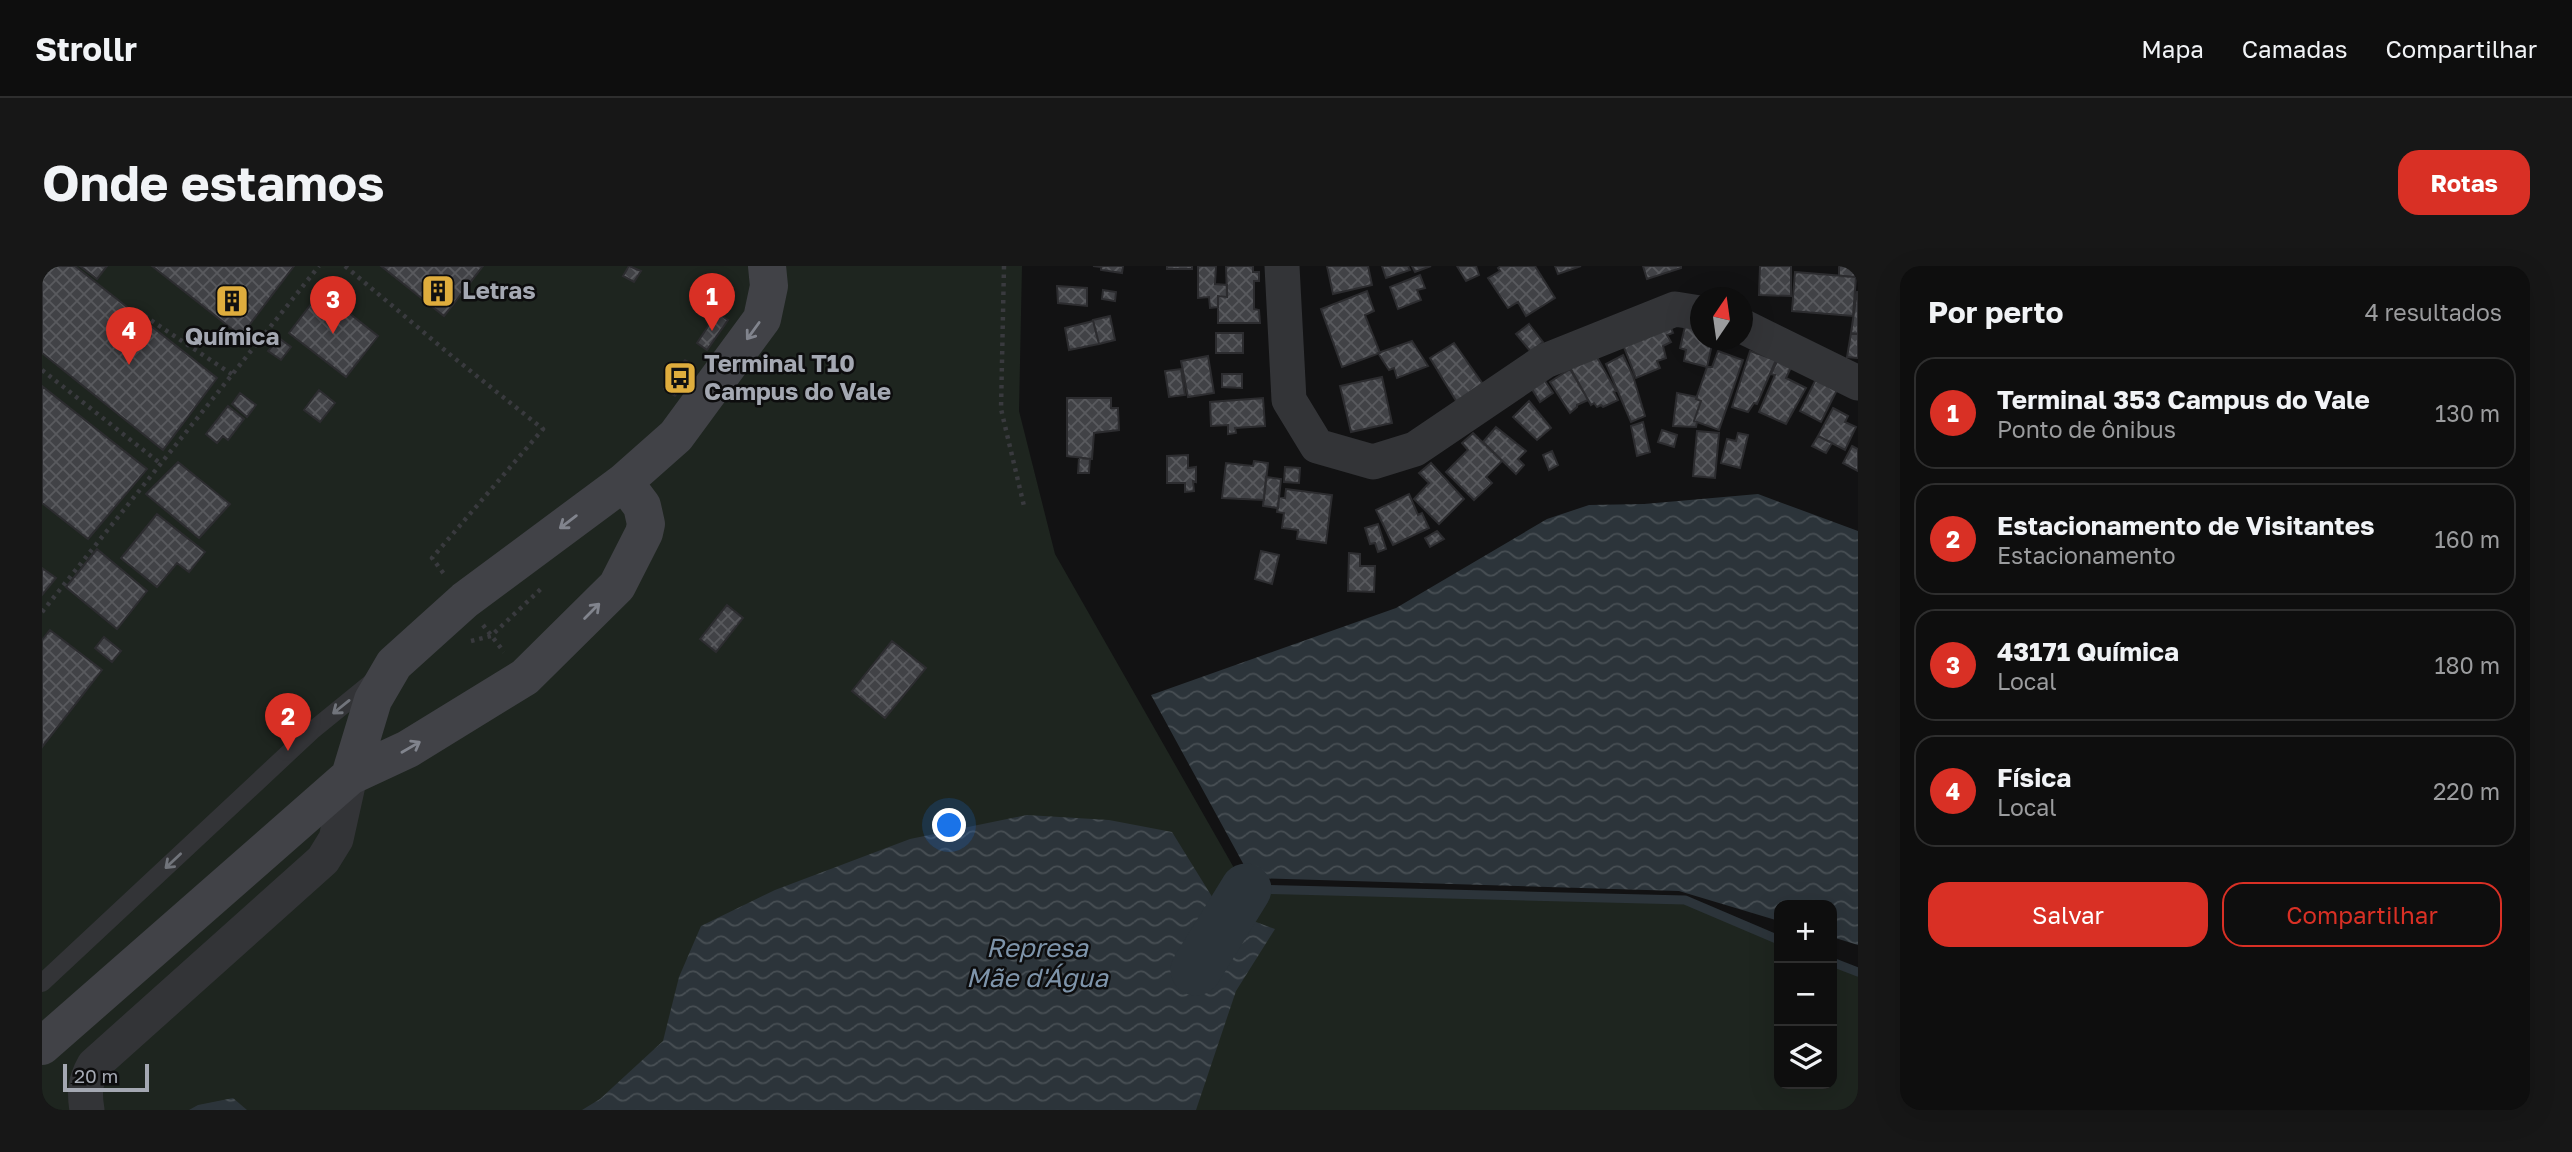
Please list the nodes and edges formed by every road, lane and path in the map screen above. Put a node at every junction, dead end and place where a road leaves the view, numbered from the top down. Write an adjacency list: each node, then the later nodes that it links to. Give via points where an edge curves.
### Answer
1 (319, 266): 10 (path)
2 (345, 266): 14 (path, via 543,429)
3 (767, 266): 13 (street, one-way to 13, via 769,286 762,319 676,436)
4 (1004, 266): 15 (path, via 1001,409)
5 (1282, 266): 7 (street, via 1289,400 1317,446 1373,462 1415,449 1545,362 1675,309)
6 (137, 311): 10 (path)
7 (1690, 311)
8 (1753, 331): 11 (street)
9 (42, 370): 12 (path)
10 (233, 375): 12 (path)
11 (1858, 383)
12 (161, 464): 16 (path)
13 (624, 482): 17 (street, one-way to 17, via 465,600); 18 (street, one-way to 13, via 408,749 525,677 617,586 646,524 642,506)
14 (478, 506)
15 (1024, 506)
16 (42, 612)
17 (394, 664): 18 (street, via 373,700); 19 (lane, one-way to 19, via 313,730)
18 (350, 776): 20 (street); 21 (street, via 336,839 323,860 94,1065 84,1093)
19 (42, 983)
20 (42, 1046)
21 (87, 1110)

